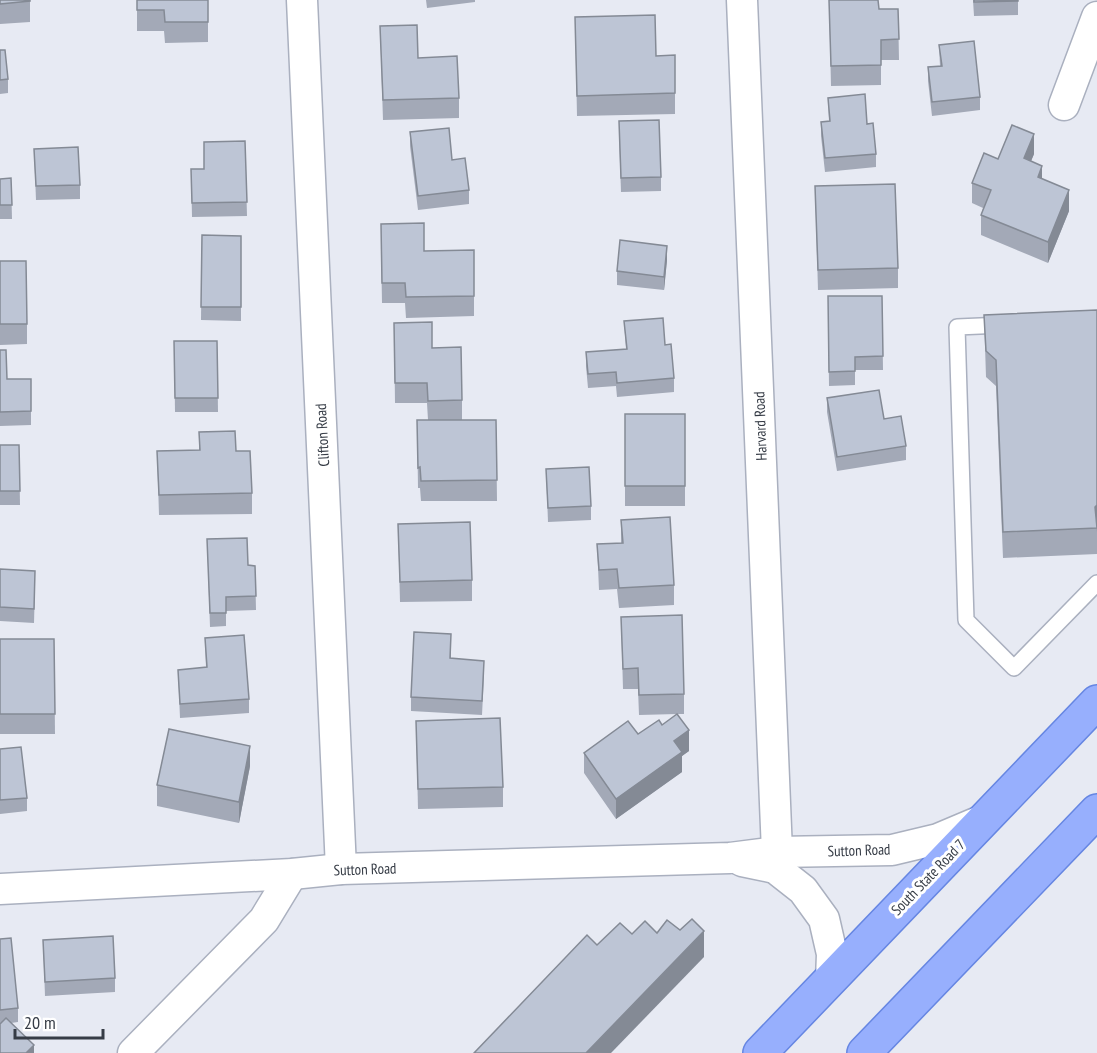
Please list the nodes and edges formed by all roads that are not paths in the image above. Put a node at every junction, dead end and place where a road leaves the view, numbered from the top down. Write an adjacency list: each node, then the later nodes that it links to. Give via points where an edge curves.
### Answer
1 (302, 0): 12 (street, Clifton Road)
2 (742, 0): 10 (street, Harvard Road)
3 (1097, 17): 4 (street)
4 (1064, 105)
5 (1016, 325): 6 (lane, via 957,327 966,620 1014,668)
6 (1097, 583)
7 (1097, 702): 9 (main road, South State Road 7)
8 (1097, 811): 18 (main road)
9 (983, 820): 10 (street, Sutton Road, via 938,839 892,850); 15 (main road, South State Road 7)
10 (777, 852): 11 (street, Sutton Road)
11 (730, 858): 12 (street, Sutton Road); 15 (street, Sutton Road, via 775,868 803,890 824,919 832,954)
12 (341, 869): 13 (street, Sutton Road)
13 (292, 874): 14 (street, Sutton Road); 16 (street, via 264,920)
14 (0, 889)
15 (831, 979): 17 (main road, South State Road 7)
16 (133, 1053)
17 (760, 1053)
18 (864, 1053)

